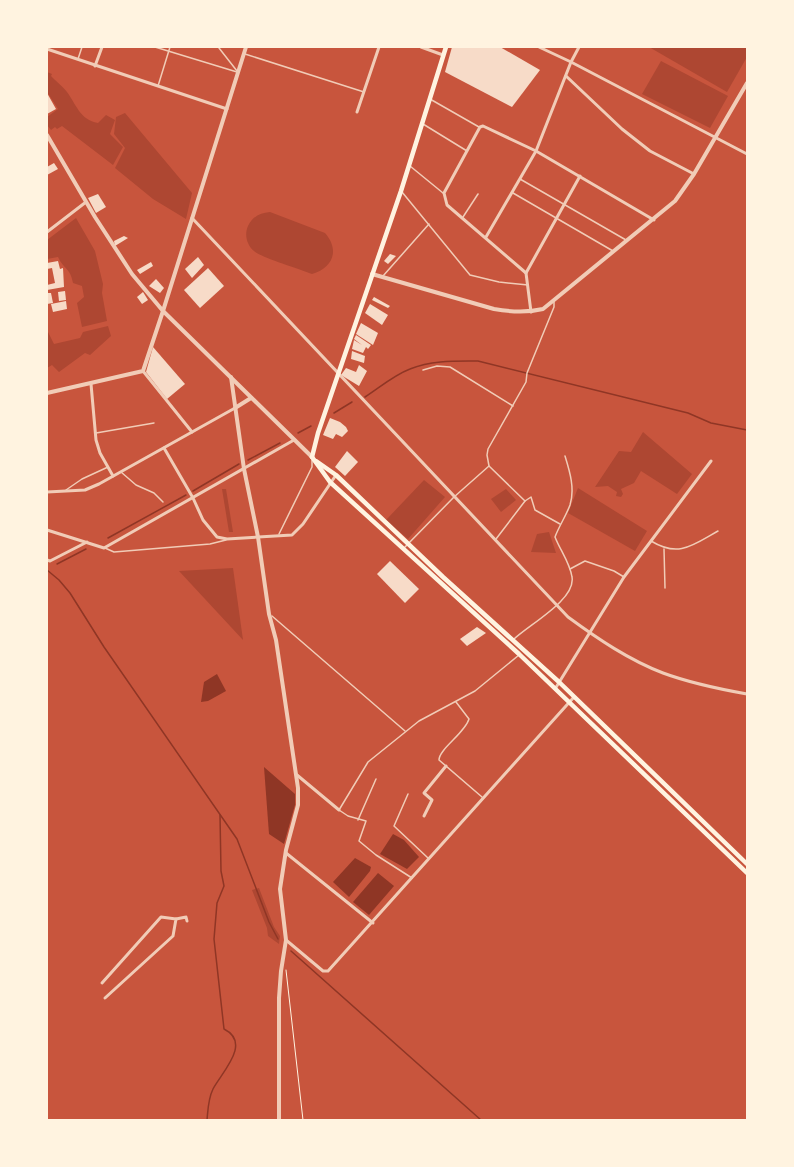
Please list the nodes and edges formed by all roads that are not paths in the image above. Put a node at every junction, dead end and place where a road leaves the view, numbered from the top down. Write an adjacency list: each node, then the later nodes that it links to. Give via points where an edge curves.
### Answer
1 (82, 47): 16 (lane)
2 (102, 47): 18 (street)
3 (154, 47): 13 (lane)
4 (170, 47): 13 (lane)
5 (246, 47): 14 (street)
6 (379, 47): 23 (street)
7 (420, 47): 15 (street)
8 (446, 47): 15 (main road)
9 (539, 47): 17 (street)
10 (579, 47): 17 (street)
11 (219, 48): 19 (lane)
12 (47, 49): 16 (street)
13 (168, 51): 19 (lane); 22 (lane)
14 (244, 54): 19 (street); 23 (lane)
15 (443, 54): 24 (main road)
16 (78, 59): 18 (street)
17 (571, 62): 20 (street); 30 (street)
18 (95, 66): 22 (street)
19 (238, 73): 25 (street)
20 (566, 76): 32 (street); 35 (street, via 622,129 650,151)
21 (747, 83): 30 (street)
22 (158, 86): 25 (street)
23 (364, 92): 26 (street)
24 (429, 98): 27 (main road); 28 (lane)
25 (227, 109): 45 (street)
26 (357, 112)
27 (421, 124): 31 (lane); 34 (main road)
28 (480, 127): 31 (street); 32 (street, via 483,126)
29 (47, 135): 42 (street)
30 (716, 137): 33 (street); 35 (street)
31 (467, 150): 40 (street)
32 (536, 151): 36 (street); 37 (street)
33 (747, 154)
34 (408, 165): 38 (main road); 40 (lane)
35 (694, 174): 47 (street, via 675,201)
36 (580, 176): 43 (street); 47 (street)
37 (520, 179): 39 (street); 43 (lane)
38 (401, 190): 48 (lane); 54 (main road)
39 (513, 193): 44 (lane); 50 (street)
40 (444, 194): 46 (street, via 447,205)
41 (478, 194): 46 (lane)
42 (86, 202): 49 (street); 58 (street, via 123,263)
43 (564, 204): 44 (street); 51 (lane)
44 (556, 217): 52 (lane); 53 (street)
45 (192, 218): 58 (street); 62 (street)
46 (462, 218): 50 (street)
47 (654, 220): 51 (street)
48 (429, 224): 55 (lane); 56 (lane, via 470,274)
49 (47, 232)
50 (486, 237): 53 (street)
51 (628, 241): 52 (street)
52 (614, 251): 57 (street)
53 (526, 273): 56 (street)
54 (372, 274): 55 (street); 62 (main road)
55 (382, 276): 59 (street, via 494,309)
56 (528, 286): 59 (street)
57 (554, 300): 59 (street, via 543,309); 67 (lane, via 554,307 526,382)
58 (164, 311): 61 (street); 63 (street)
59 (531, 312)
60 (423, 370): 67 (lane, via 436,366 450,367)
61 (143, 371): 64 (street); 70 (street)
62 (338, 374): 75 (main road); 86 (street)
63 (231, 377): 66 (street); 68 (street)
64 (91, 384): 65 (street); 71 (street)
65 (47, 393)
66 (252, 398): 68 (street); 72 (street)
67 (513, 406): 77 (lane, via 488,448)
68 (235, 408): 70 (street); 79 (street)
69 (154, 423): 71 (lane)
70 (192, 432): 73 (street)
71 (96, 433): 78 (street, via 100,453)
72 (294, 440): 75 (street); 79 (street)
73 (164, 448): 80 (street); 87 (street)
74 (565, 456): 90 (lane, via 570,472 572,494 570,505)
75 (312, 457): 81 (main road); 83 (main road); 93 (lane, via 312,468)
76 (712, 461): 96 (street)
77 (489, 466): 86 (lane); 88 (lane)
78 (108, 468): 82 (street); 84 (lane, via 82,479)
79 (244, 469): 87 (street); 94 (street)
80 (121, 472): 82 (street); 89 (lane, via 136,485 154,493)
81 (336, 475): 83 (street); 99 (main road)
82 (113, 476): 84 (street, via 85,490)
83 (330, 482): 93 (street, via 298,530 292,535); 102 (main road)
84 (64, 491): 85 (street)
85 (47, 492)
86 (454, 497): 97 (street); 99 (lane)
87 (193, 498): 95 (street, via 211,531 217,537); 100 (street)
88 (525, 501): 90 (lane, via 531,497 535,510); 97 (lane)
89 (163, 502)
90 (560, 524): 104 (lane, via 555,537)
91 (47, 530): 98 (street)
92 (718, 531): 101 (lane, via 688,547 678,550)
93 (278, 536): 94 (street)
94 (258, 537): 95 (street); 108 (street)
95 (227, 539): 100 (lane, via 210,544 114,552)
96 (651, 540): 101 (lane); 105 (street)
97 (495, 541): 107 (street)
98 (88, 542): 100 (street); 103 (street)
99 (408, 544): 102 (lane); 110 (main road)
100 (104, 548)
101 (664, 548): 106 (lane)
102 (404, 549): 111 (main road)
103 (48, 560)
104 (570, 569): 105 (lane, via 585,561); 107 (lane, via 571,589)
105 (624, 577): 109 (street)
106 (665, 588)
107 (556, 605): 109 (street); 110 (lane)
108 (269, 614): 118 (lane); 120 (street, via 276,640)
109 (590, 633): 112 (street); 114 (street, via 625,655 663,673 686,681)
110 (513, 640): 111 (lane); 112 (main road)
111 (519, 654): 113 (main road); 116 (lane, via 475,691)
112 (559, 682): 113 (street); 115 (main road)
113 (555, 689): 117 (main road)
114 (747, 694)
115 (574, 697): 117 (street); 129 (main road)
116 (456, 702): 118 (lane); 119 (lane, via 469,719 460,734 440,755 439,760)
117 (569, 702): 123 (street); 130 (main road)
118 (405, 731): 124 (lane, via 368,762)
119 (446, 766): 123 (lane); 125 (street, via 424,793 432,800)
120 (297, 775): 124 (street); 127 (street, via 298,805)
121 (376, 778): 126 (lane)
122 (408, 794): 128 (lane, via 394,826)
123 (483, 798): 128 (street)
124 (339, 810): 126 (lane)
125 (424, 816)
126 (358, 820): 131 (lane, via 366,821 359,841)
127 (286, 852): 134 (street); 135 (street, via 280,889)
128 (430, 859): 131 (street)
129 (747, 864)
130 (747, 873)
131 (412, 878): 134 (street)
132 (186, 917): 133 (street)
133 (176, 919): 136 (street, via 161,917); 137 (street, via 173,936)
134 (373, 923): 135 (street, via 328,971 323,971)
135 (286, 940): 138 (street, via 279,998)
136 (102, 983)
137 (105, 998)
138 (279, 1120)

